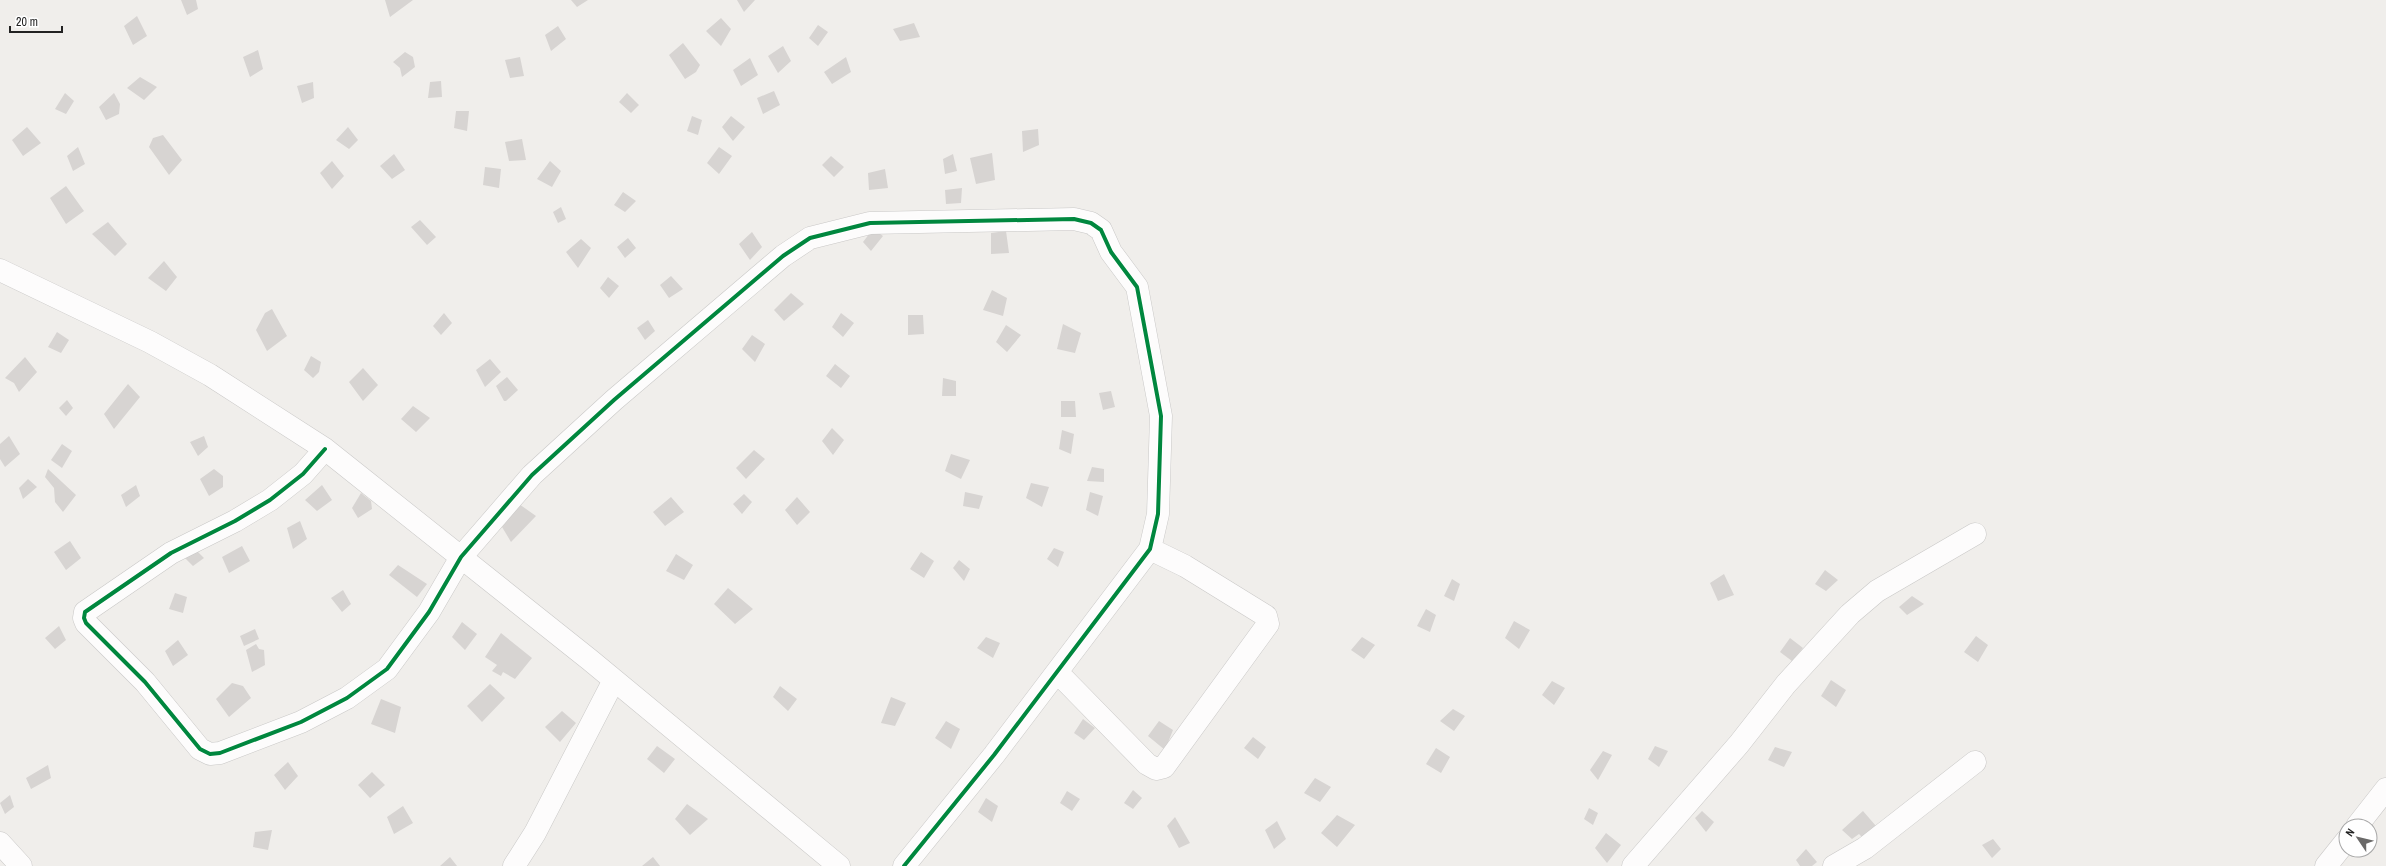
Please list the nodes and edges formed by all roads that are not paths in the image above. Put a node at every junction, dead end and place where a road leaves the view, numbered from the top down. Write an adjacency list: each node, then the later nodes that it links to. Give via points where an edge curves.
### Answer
1 (0, 270): 2 (street, via 150,342 210,375)
2 (325, 449): 5 (street); 5 (street, via 303,474 270,500 171,553 86,612 86,623 145,682 200,749 210,754 220,753 301,722 347,698 370,682 387,669 400,653 429,612)
3 (1975, 534): 17 (street, via 1876,591 1850,614 1786,684 1739,744)
4 (1150, 549): 5 (street, via 1158,514 1161,416 1137,287 1111,252 1101,230 1091,223 1074,219 870,223 810,238 777,261 561,448 532,475); 6 (street); 6 (street, via 1185,566 1266,616 1268,624 1164,767 1156,769 1147,764)
5 (461, 557): 7 (street)
6 (1057, 672): 16 (street)
7 (614, 680): 14 (street, via 535,833); 15 (street)
8 (1975, 762): 18 (street, via 1865,848)
9 (2386, 789): 10 (street)
10 (2363, 818)
11 (0, 843): 13 (street)
12 (2338, 851): 19 (street)
13 (21, 866)
14 (514, 866)
15 (839, 866)
16 (904, 866)
17 (1633, 866)
18 (1834, 866)
19 (2326, 866)

